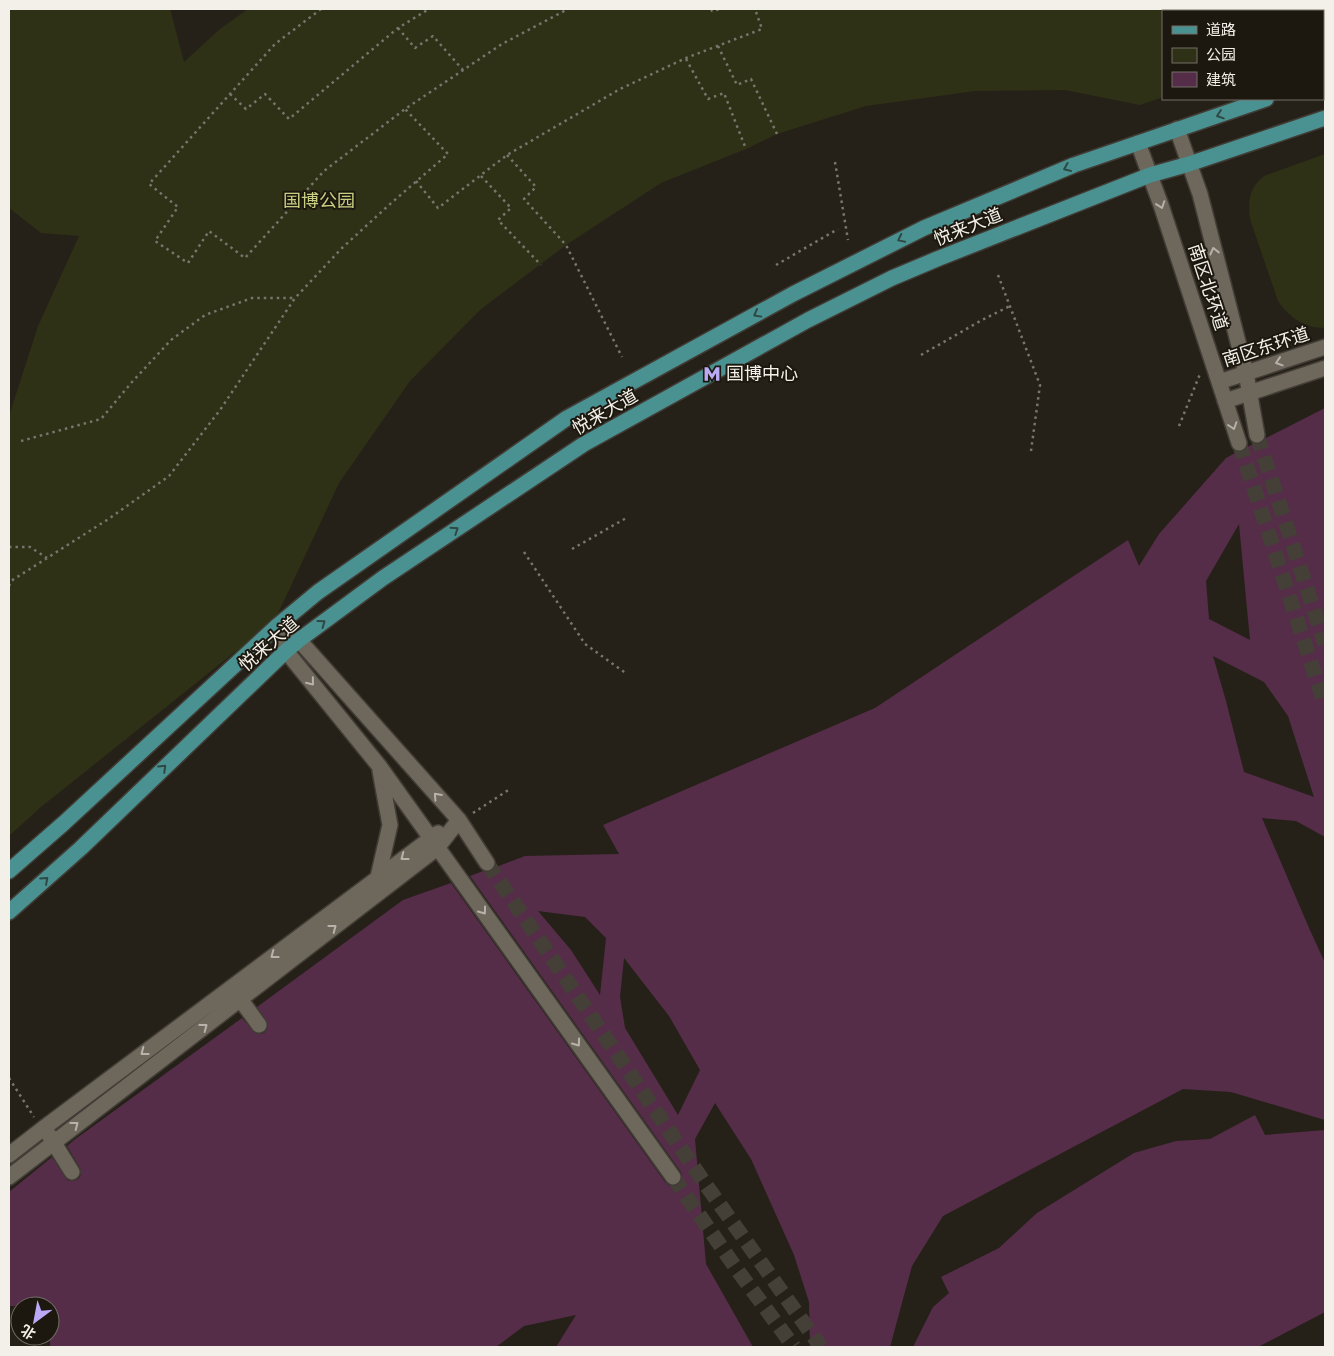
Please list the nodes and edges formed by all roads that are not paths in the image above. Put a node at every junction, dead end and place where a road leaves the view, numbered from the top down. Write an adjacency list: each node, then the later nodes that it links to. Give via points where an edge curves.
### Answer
1 (1263, 100): 3 (main road, 悦来大道, one-way to 3)
2 (1325, 118): 5 (main road, 悦来大道)
3 (1177, 129): 4 (main road, 悦来大道); 5 (street, 南区北环道)
4 (1138, 142): 6 (street, 南区北环道); 15 (main road, 悦来大道, one-way to 15, via 1074,165 924,228 793,294 567,418 318,592)
5 (1190, 164): 6 (main road, 悦来大道); 9 (street, 南区北环道, one-way to 5)
6 (1150, 175): 10 (street, 南区北环道, one-way to 10); 16 (main road, 悦来大道, one-way to 6, via 383,578 584,444 808,320 892,278)
7 (1325, 347): 9 (street, 南区东环道, one-way to 9)
8 (1325, 368): 11 (street)
9 (1246, 373): 10 (street, 南区东环道); 11 (street, 南区北环道)
10 (1219, 382): 12 (street, 南区北环道)
11 (1249, 393): 12 (street); 13 (street, 南区北环道)
12 (1225, 401): 14 (street, 南区北环道, one-way to 14)
13 (1257, 435)
14 (1239, 443)
15 (277, 626): 16 (street); 17 (street); 22 (main road, 悦来大道)
16 (299, 640): 17 (main road, 悦来大道); 19 (street, one-way to 16)
17 (286, 651): 18 (street, one-way to 18); 24 (main road, 悦来大道, one-way to 17)
18 (380, 767): 20 (street); 23 (street, via 390,825)
19 (459, 820): 20 (street); 21 (street)
20 (434, 843): 23 (street, one-way to 23); 25 (street, one-way to 20); 32 (street, one-way to 32)
21 (487, 863)
22 (9, 871)
23 (378, 877): 25 (street, one-way to 25)
24 (9, 912)
25 (235, 993): 26 (street); 27 (street, one-way to 27); 28 (street, one-way to 25)
26 (259, 1025)
27 (45, 1127): 28 (street); 29 (street)
28 (54, 1142): 30 (street); 31 (street)
29 (9, 1155)
30 (72, 1172)
31 (9, 1177)
32 (673, 1178)

